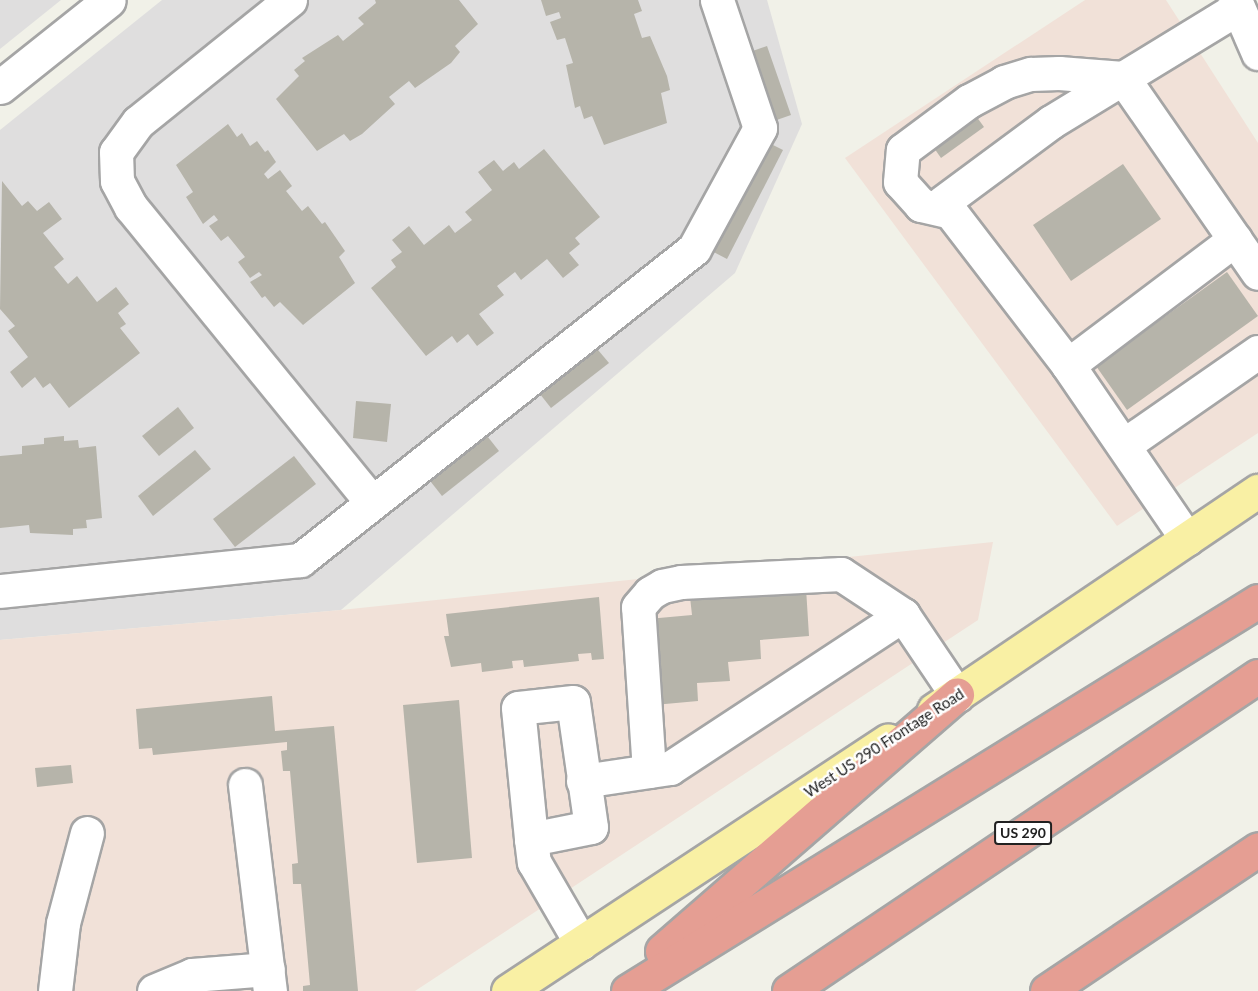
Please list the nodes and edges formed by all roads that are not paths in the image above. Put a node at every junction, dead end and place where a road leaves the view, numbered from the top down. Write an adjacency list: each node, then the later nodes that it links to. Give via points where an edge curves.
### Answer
1 (109, 0): 7 (street)
2 (290, 0): 15 (street, via 138,122 116,152 117,181 131,207)
3 (717, 0): 15 (street, via 760,128 694,249)
4 (1236, 4): 5 (street); 6 (street)
5 (1258, 53)
6 (1123, 78): 8 (street, via 1051,122 942,202); 8 (street, via 1031,74 1004,82 969,101 903,150 900,182 921,205); 9 (street)
7 (0, 87)
8 (951, 212): 12 (street)
9 (1235, 239): 10 (street); 12 (street)
10 (1258, 273)
11 (1258, 352): 13 (street)
12 (1068, 365): 13 (street)
13 (1124, 445): 16 (street)
14 (1258, 491): 16 (main road, West US 290 Frontage Road)
15 (372, 502): 17 (street, via 300,560)
16 (1187, 539): 21 (main road, West US 290 Frontage Road)
17 (0, 591)
18 (1258, 601): 34 (highway)
19 (903, 615): 21 (street); 22 (street, via 670,768); 22 (street, via 841,574 662,585 638,607)
20 (1258, 675): 35 (highway, US 290)
21 (957, 695): 28 (main road, West US 290 Frontage Road); 33 (highway)
22 (650, 771): 23 (street)
23 (584, 782): 26 (street, via 591,827); 26 (street, via 573,702 518,708)
24 (245, 785): 29 (street)
25 (87, 833): 30 (street, via 63,923)
26 (531, 839): 28 (street, via 534,862)
27 (1258, 849): 36 (highway)
28 (581, 943): 32 (main road, West US 290 Frontage Road)
29 (269, 980): 31 (street, via 192,975)
30 (55, 991)
31 (154, 991)
32 (508, 991)
33 (616, 991)
34 (628, 991)
35 (789, 991)
36 (1047, 991)

